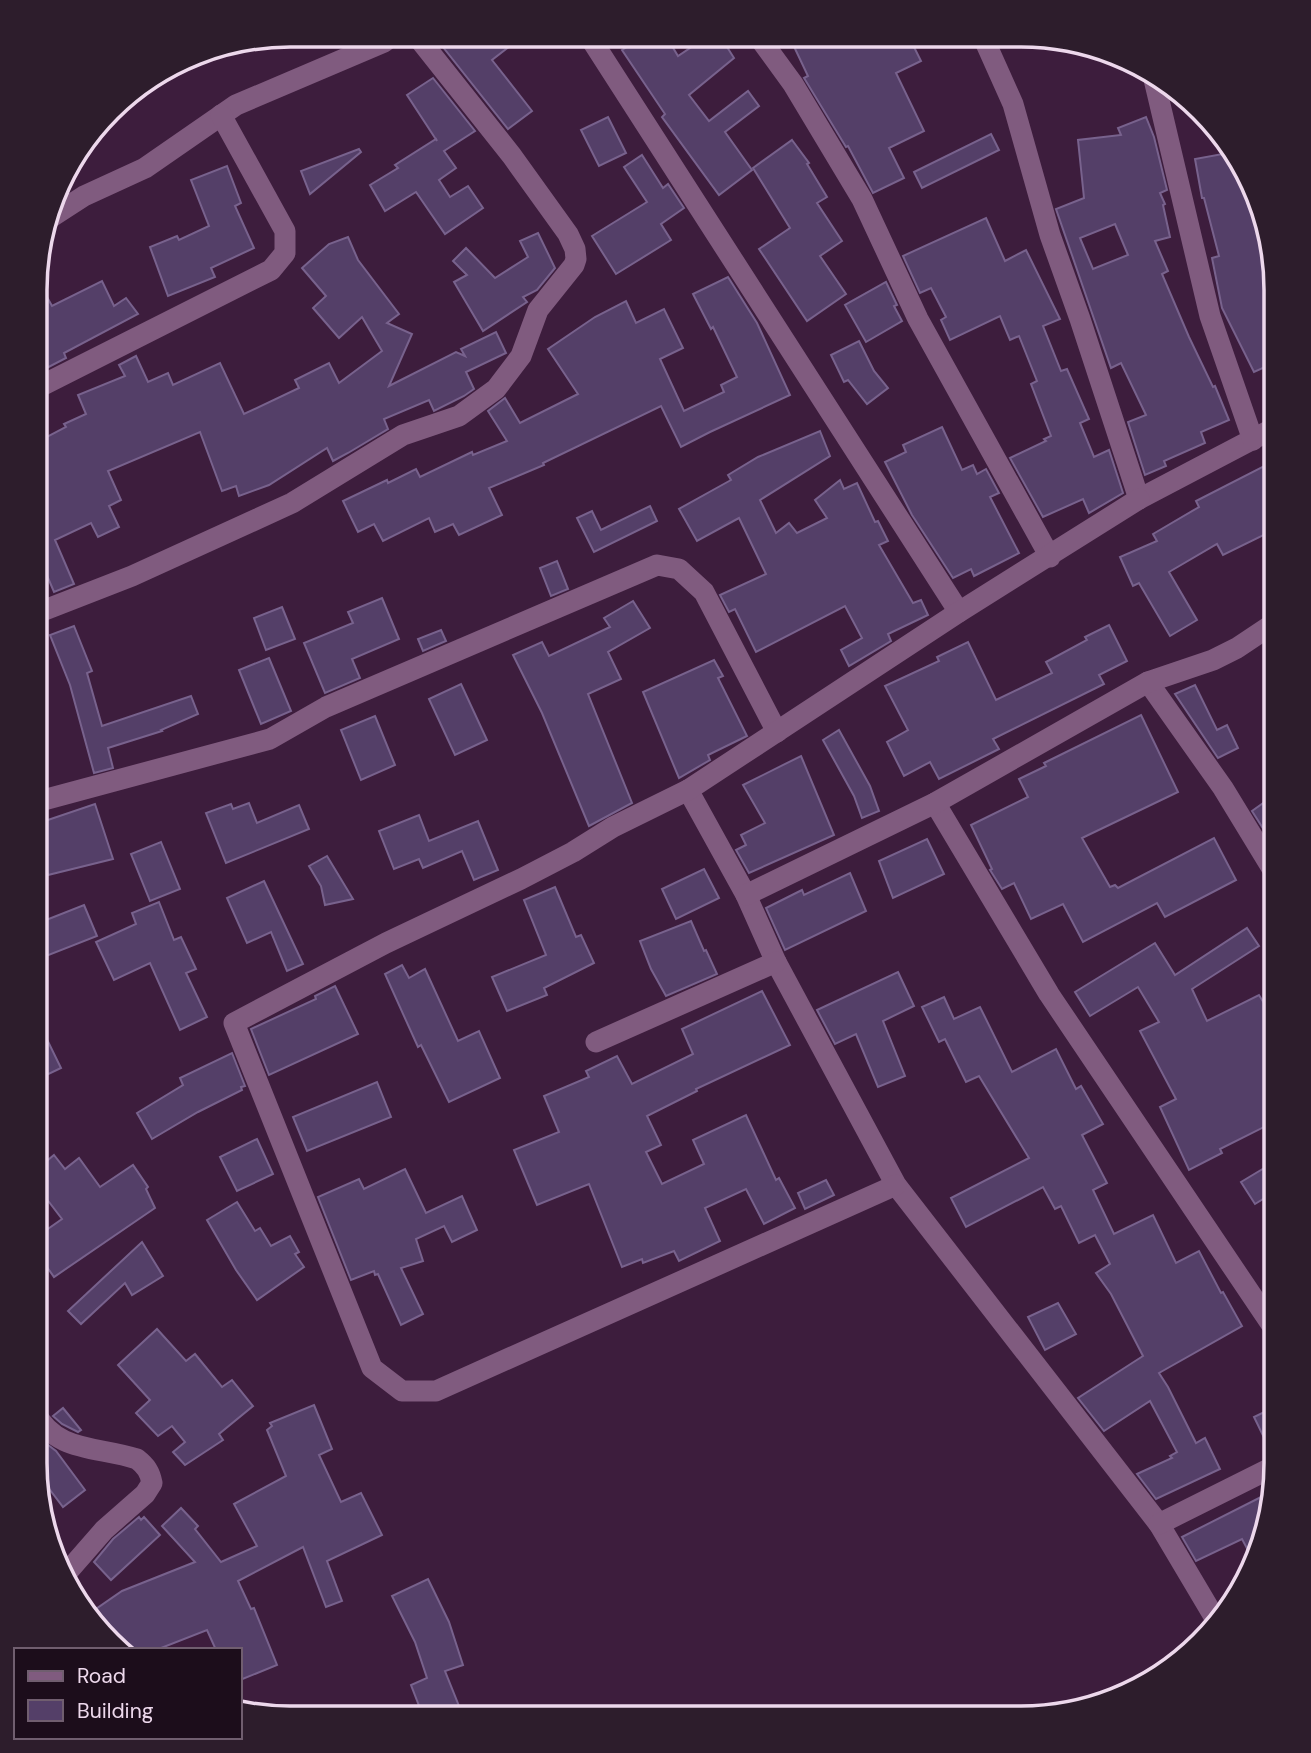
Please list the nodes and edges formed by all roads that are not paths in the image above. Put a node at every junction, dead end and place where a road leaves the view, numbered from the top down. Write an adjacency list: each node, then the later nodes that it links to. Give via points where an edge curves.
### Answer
1 (766, 47): 13 (street, via 862,199 918,319)
2 (987, 47): 12 (street, via 1013,104 1050,235)
3 (370, 48): 7 (street)
4 (426, 48): 14 (street, via 512,156 575,249 574,265 538,310 521,356 496,389 459,416 403,435 292,503)
5 (596, 48): 15 (street)
6 (1156, 88): 11 (street, via 1210,316)
7 (221, 115): 8 (street, via 145,168); 9 (street, via 285,231 285,253 271,270)
8 (60, 212)
9 (47, 383)
10 (1264, 434): 11 (street)
11 (1253, 440): 12 (street)
12 (1139, 499): 13 (street)
13 (1050, 556): 15 (street)
14 (47, 609)
15 (959, 612): 18 (street)
16 (1264, 630): 17 (street, via 1213,660)
17 (1148, 682): 21 (street); 22 (street)
18 (777, 732): 19 (street); 20 (street, via 704,592 679,569 657,565 327,707 271,740)
19 (688, 790): 23 (street); 26 (street, via 234,1023 372,1368 402,1391 436,1391)
20 (47, 799)
21 (935, 803): 23 (street); 27 (street, via 1049,994)
22 (1264, 855)
23 (746, 895): 24 (street)
24 (776, 962): 25 (street); 26 (street)
25 (596, 1042)
26 (896, 1185): 30 (street)
27 (1263, 1311)
28 (47, 1430): 31 (street, via 57,1439 136,1459 145,1465 152,1483)
29 (1263, 1472): 30 (street)
30 (1159, 1524): 32 (street)
31 (71, 1568)
32 (1211, 1612)

